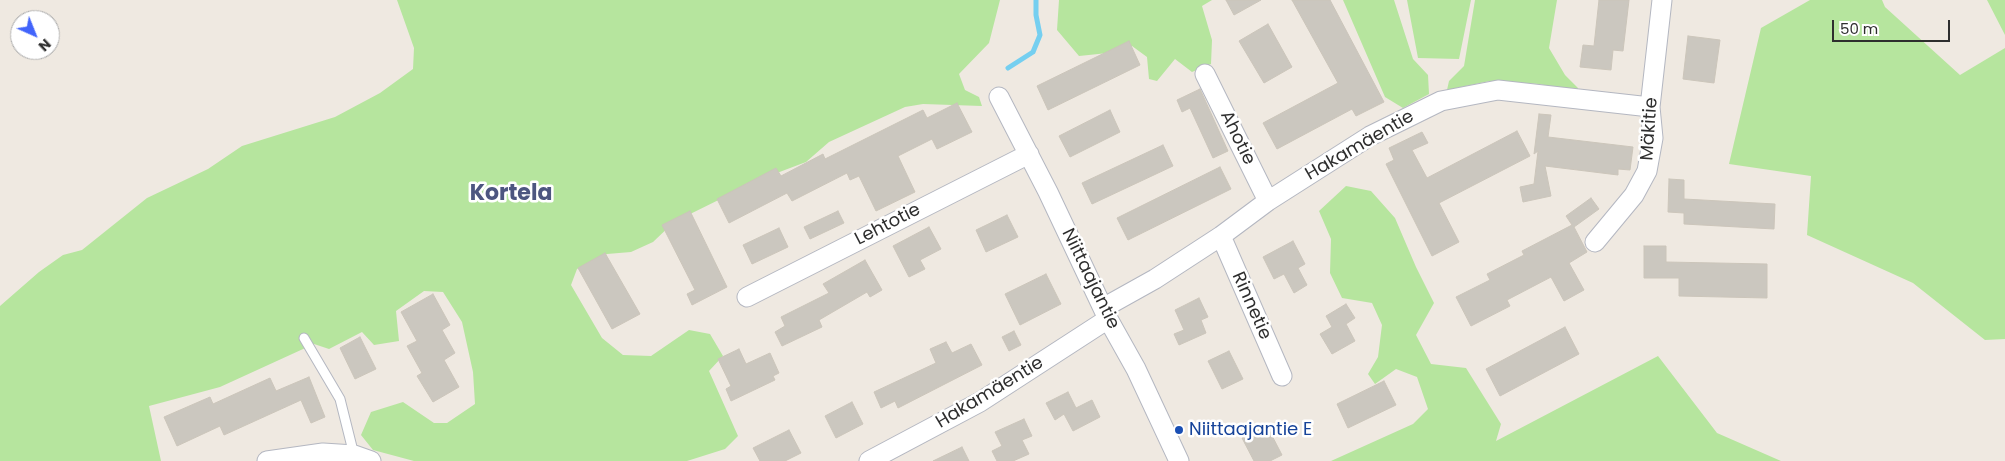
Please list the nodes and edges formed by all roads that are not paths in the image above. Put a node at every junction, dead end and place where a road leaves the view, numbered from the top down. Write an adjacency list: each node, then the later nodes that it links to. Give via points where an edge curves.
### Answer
1 (1662, 0): 4 (street, Mäkitie)
2 (1205, 74): 6 (street, Ahotie)
3 (999, 97): 5 (street, Niittaajantie)
4 (1650, 107): 6 (street, Hakamäentie, via 1498,90 1450,99 1370,136); 8 (street, Mäkitie, via 1653,138 1647,171 1634,195)
5 (1029, 154): 9 (street, Lehtotie); 10 (street, Niittaajantie)
6 (1268, 201): 7 (street, Hakamäentie)
7 (1221, 236): 10 (street, Hakamäentie); 12 (street, Rinnetie)
8 (1595, 242)
9 (747, 297)
10 (1106, 314): 15 (street, Hakamäentie, via 980,402); 16 (street, Niittaajantie, via 1136,369)
11 (304, 338): 13 (lane, via 340,399)
12 (1282, 376)
13 (363, 458): 14 (street, via 323,453)
14 (267, 461)
15 (869, 461)
16 (1178, 461)

